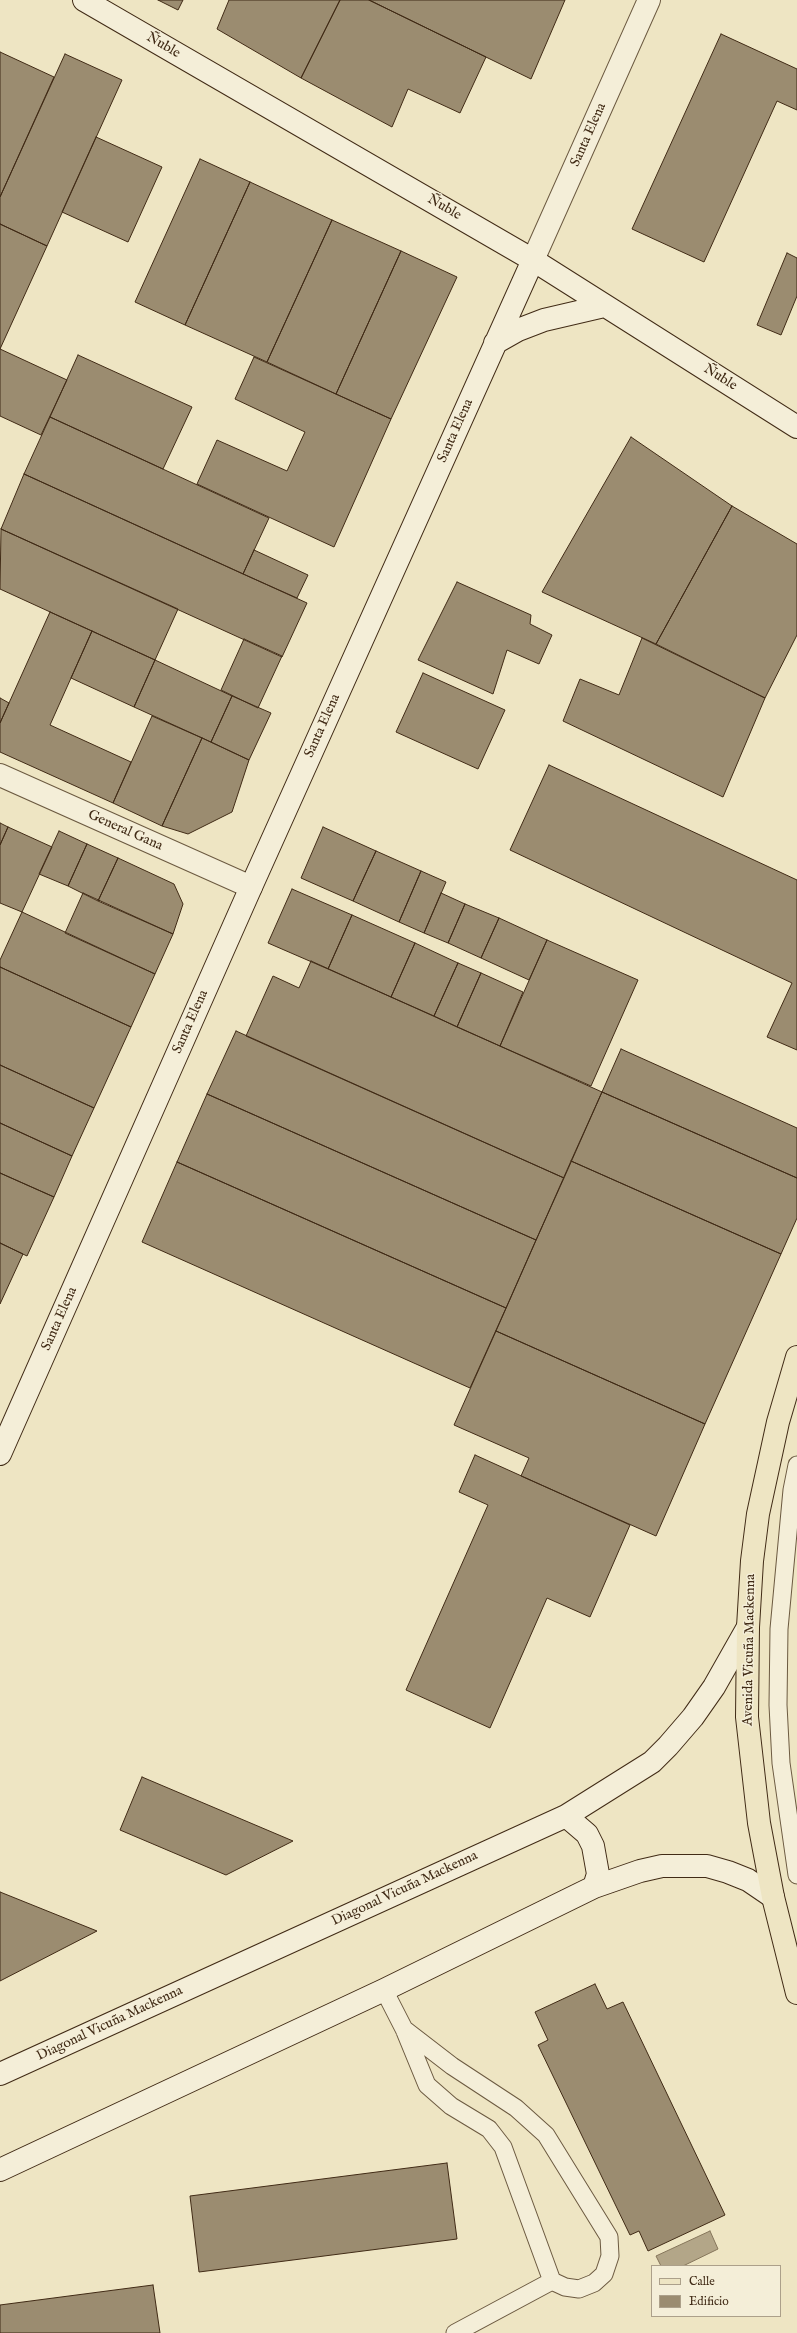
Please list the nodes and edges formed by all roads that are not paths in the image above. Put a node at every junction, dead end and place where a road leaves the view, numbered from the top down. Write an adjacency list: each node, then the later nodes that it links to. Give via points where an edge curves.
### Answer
1 (84, 0): 3 (main road, Ñuble)
2 (649, 0): 3 (main road, Santa Elena)
3 (532, 260): 4 (main road, Ñuble); 5 (main road, Santa Elena)
4 (604, 306): 5 (main road, via 544,320); 6 (main road, Ñuble)
5 (495, 343): 8 (main road, Santa Elena)
6 (797, 427)
7 (0, 775): 8 (main road, General Gana)
8 (251, 887): 10 (main road, Santa Elena)
9 (797, 1356): 12 (main road, Avenida Vicuña Mackenna, via 778,1422 758,1514)
10 (0, 1454)
11 (797, 1465): 14 (lane, via 792,1490 779,1629 778,1698 781,1764)
12 (748, 1627): 13 (main road, Diagonal Vicuña Mackenna, via 714,1687 668,1746 652,1762); 16 (main road, Avenida Vicuña Mackenna, via 746,1717 759,1823)
13 (566, 1816): 15 (main road, via 587,1834 594,1846 598,1874); 20 (main road, Diagonal Vicuña Mackenna)
14 (797, 1875)
15 (594, 1887): 16 (main road, via 662,1866 707,1866 748,1880); 17 (main road)
16 (773, 1897): 18 (main road, Avenida Vicuña Mackenna)
17 (384, 1990): 19 (lane); 21 (main road)
18 (797, 1993)
19 (404, 2030): 22 (lane, via 427,2084 451,2106 489,2129 503,2147); 22 (lane, via 452,2066 516,2108 546,2135 609,2238 610,2256 604,2274 594,2283 579,2289 565,2287)
20 (0, 2074)
21 (0, 2170)
22 (552, 2281): 23 (lane)
23 (455, 2333)

